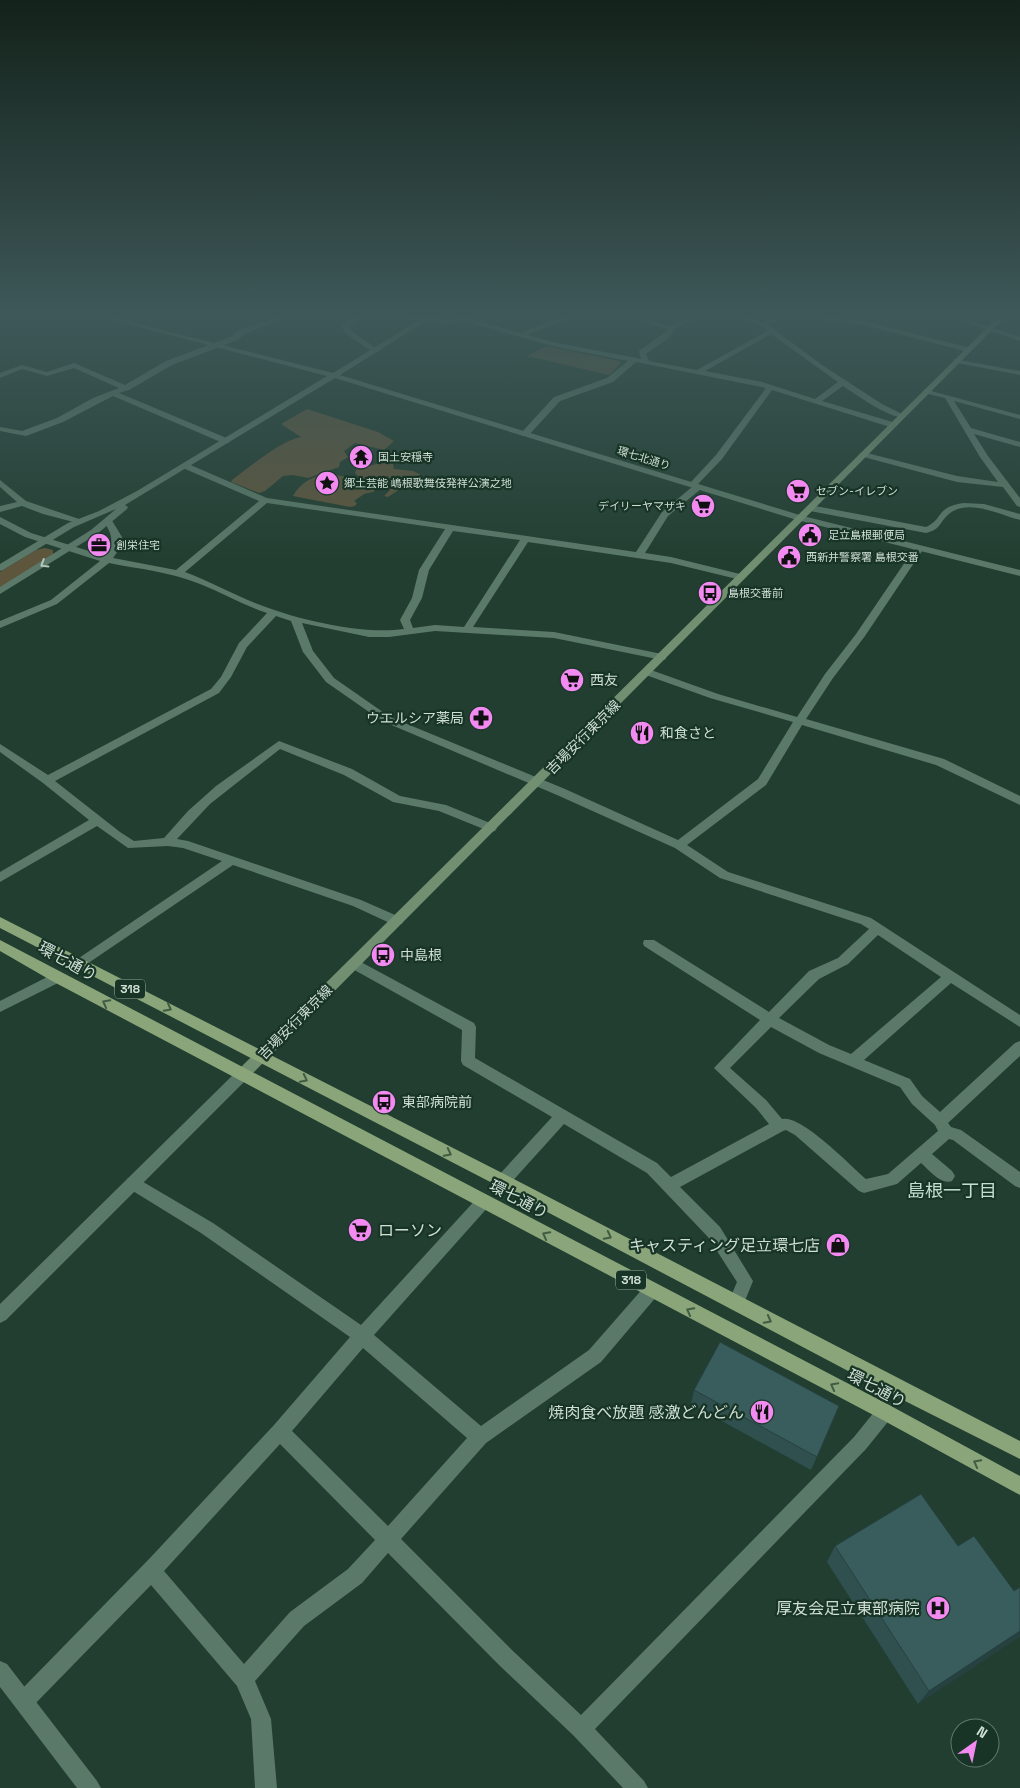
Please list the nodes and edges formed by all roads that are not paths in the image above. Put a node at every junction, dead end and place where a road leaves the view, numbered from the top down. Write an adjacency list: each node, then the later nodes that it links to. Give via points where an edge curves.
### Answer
1 (105, 396): 16 (street, via 60,420 23,434)
2 (121, 396): 19 (street)
3 (298, 396): 19 (street)
4 (403, 396): 18 (street, 環七北通り)
5 (564, 396): 18 (street, via 557,399)
6 (764, 396): 25 (street)
7 (798, 396): 12 (street)
8 (824, 396): 12 (street)
9 (865, 396): 13 (street)
10 (922, 396): 13 (main road, 吉場安行東京線)
11 (948, 397): 14 (street); 17 (street)
12 (816, 402): 15 (street)
13 (902, 416): 15 (main road, 吉場安行東京線)
14 (1020, 417)
15 (893, 425): 21 (main road, 吉場安行東京線)
16 (0, 427)
17 (968, 430): 20 (street); 24 (street)
18 (525, 434): 25 (street, 環七北通り)
19 (226, 441): 22 (street)
20 (1020, 445)
21 (864, 454): 24 (street, via 957,479); 30 (main road, 吉場安行東京線)
22 (186, 466): 26 (street); 27 (street)
23 (0, 483): 28 (street)
24 (1005, 485): 29 (street)
25 (696, 486): 33 (street, 環七北通り); 42 (street, via 665,514)
26 (140, 494): 35 (street); 36 (street)
27 (265, 500): 37 (street); 46 (street)
28 (23, 502): 31 (street); 35 (street)
29 (1020, 504)
30 (810, 508): 32 (street, via 926,530 936,526 947,510 956,507 979,506); 33 (main road, 吉場安行東京線)
31 (0, 509)
32 (1020, 517)
33 (800, 518): 41 (street, 環七北通り); 47 (main road, 吉場安行東京線)
34 (0, 520): 39 (street, via 28,535)
35 (81, 521): 39 (street)
36 (108, 521): 40 (street); 43 (street, via 117,537 115,548)
37 (451, 527): 38 (street); 53 (street, via 424,570 417,598 405,620)
38 (526, 538): 42 (street); 52 (street)
39 (46, 540): 40 (street); 44 (street)
40 (70, 548): 43 (street); 48 (street, one-way to 48)
41 (919, 548): 45 (street, 環七北通り); 56 (street)
42 (639, 555): 47 (street)
43 (107, 560): 46 (street); 51 (street, via 54,602)
44 (0, 568)
45 (1020, 573)
46 (178, 574): 49 (street)
47 (741, 577): 54 (main road, 吉場安行東京線)
48 (0, 591)
49 (274, 612): 50 (street); 60 (street, via 248,637 224,682 215,691)
50 (295, 619): 53 (street, via 368,634); 61 (street, via 308,652 330,680 386,719)
51 (0, 625)
52 (467, 629): 53 (street); 54 (street, via 554,635)
53 (409, 630)
54 (662, 657): 55 (main road, 吉場安行東京線)
55 (647, 672): 56 (street); 61 (main road, 吉場安行東京線)
56 (799, 721): 62 (street, via 940,762); 66 (street, via 762,782)
57 (0, 747): 58 (street)
58 (12, 756): 59 (street); 60 (street)
59 (0, 762)
60 (47, 780): 63 (street)
61 (537, 782): 64 (main road, 吉場安行東京線); 66 (street)
62 (1020, 801)
63 (98, 820): 65 (street, via 132,844); 68 (street)
64 (491, 828): 65 (street, via 442,808 397,799 348,772 279,744 225,784 178,828); 69 (main road, 吉場安行東京線)
65 (168, 842): 67 (street)
66 (679, 845): 71 (street, via 724,875 866,921)
67 (232, 860): 69 (street, via 357,903); 74 (street)
68 (0, 878)
69 (397, 921): 75 (main road, 吉場安行東京線)
70 (0, 922): 74 (main road, 環七通り / 318)
71 (878, 928): 77 (street); 79 (street, via 843,961 814,974)
72 (649, 943): 79 (street)
73 (0, 945): 76 (main road, 環七通り / 318)
74 (81, 963): 82 (main road, 環七通り / 318, one-way to 82)
75 (354, 964): 82 (main road, 吉場安行東京線); 85 (street, via 469,1027 468,1060)
76 (57, 976): 78 (street); 84 (main road, 環七通り / 318, one-way to 76)
77 (950, 976): 80 (street); 83 (street)
78 (0, 1007)
79 (771, 1020): 83 (street); 86 (street, via 721,1068 754,1097)
80 (1020, 1022)
81 (1020, 1047): 87 (street)
82 (261, 1057): 84 (main road, 吉場安行東京線); 90 (main road, 環七通り / 318, one-way to 90)
83 (853, 1061): 87 (street, via 905,1083)
84 (242, 1075): 92 (street); 94 (main road, 環七通り / 318)
85 (562, 1116): 90 (street); 93 (street, via 652,1168)
86 (779, 1126): 88 (street, via 787,1124 800,1131 864,1186 892,1179); 93 (street)
87 (943, 1127): 88 (street); 91 (street)
88 (921, 1154): 89 (street)
89 (947, 1176)
90 (503, 1181): 96 (main road, 環七通り / 318, one-way to 96)
91 (1020, 1182)
92 (133, 1183): 97 (street); 98 (street, via 207,1228)
93 (670, 1185): 96 (street, via 714,1232 745,1281)
94 (484, 1201): 95 (main road, 環七通り / 318, one-way to 94); 98 (street)
95 (651, 1291): 99 (main road, 環七通り / 318, one-way to 95); 101 (street, via 595,1356)
96 (736, 1303): 102 (main road, 環七通り / 318, one-way to 102)
97 (0, 1315)
98 (362, 1336): 100 (street); 101 (street)
99 (885, 1412): 103 (main road, 環七通り / 318, one-way to 99); 109 (street, via 860,1443)
100 (280, 1431): 104 (street); 105 (street)
101 (480, 1437): 104 (street)
102 (1020, 1450)
103 (1020, 1486)
104 (388, 1538): 107 (street, via 355,1576 298,1619); 109 (street)
105 (152, 1571): 107 (street); 108 (street)
106 (0, 1671): 108 (street)
107 (244, 1679): 111 (street, via 261,1719)
108 (24, 1701): 110 (street)
109 (581, 1729): 112 (street)
110 (90, 1788)
111 (266, 1788)
112 (637, 1788)

